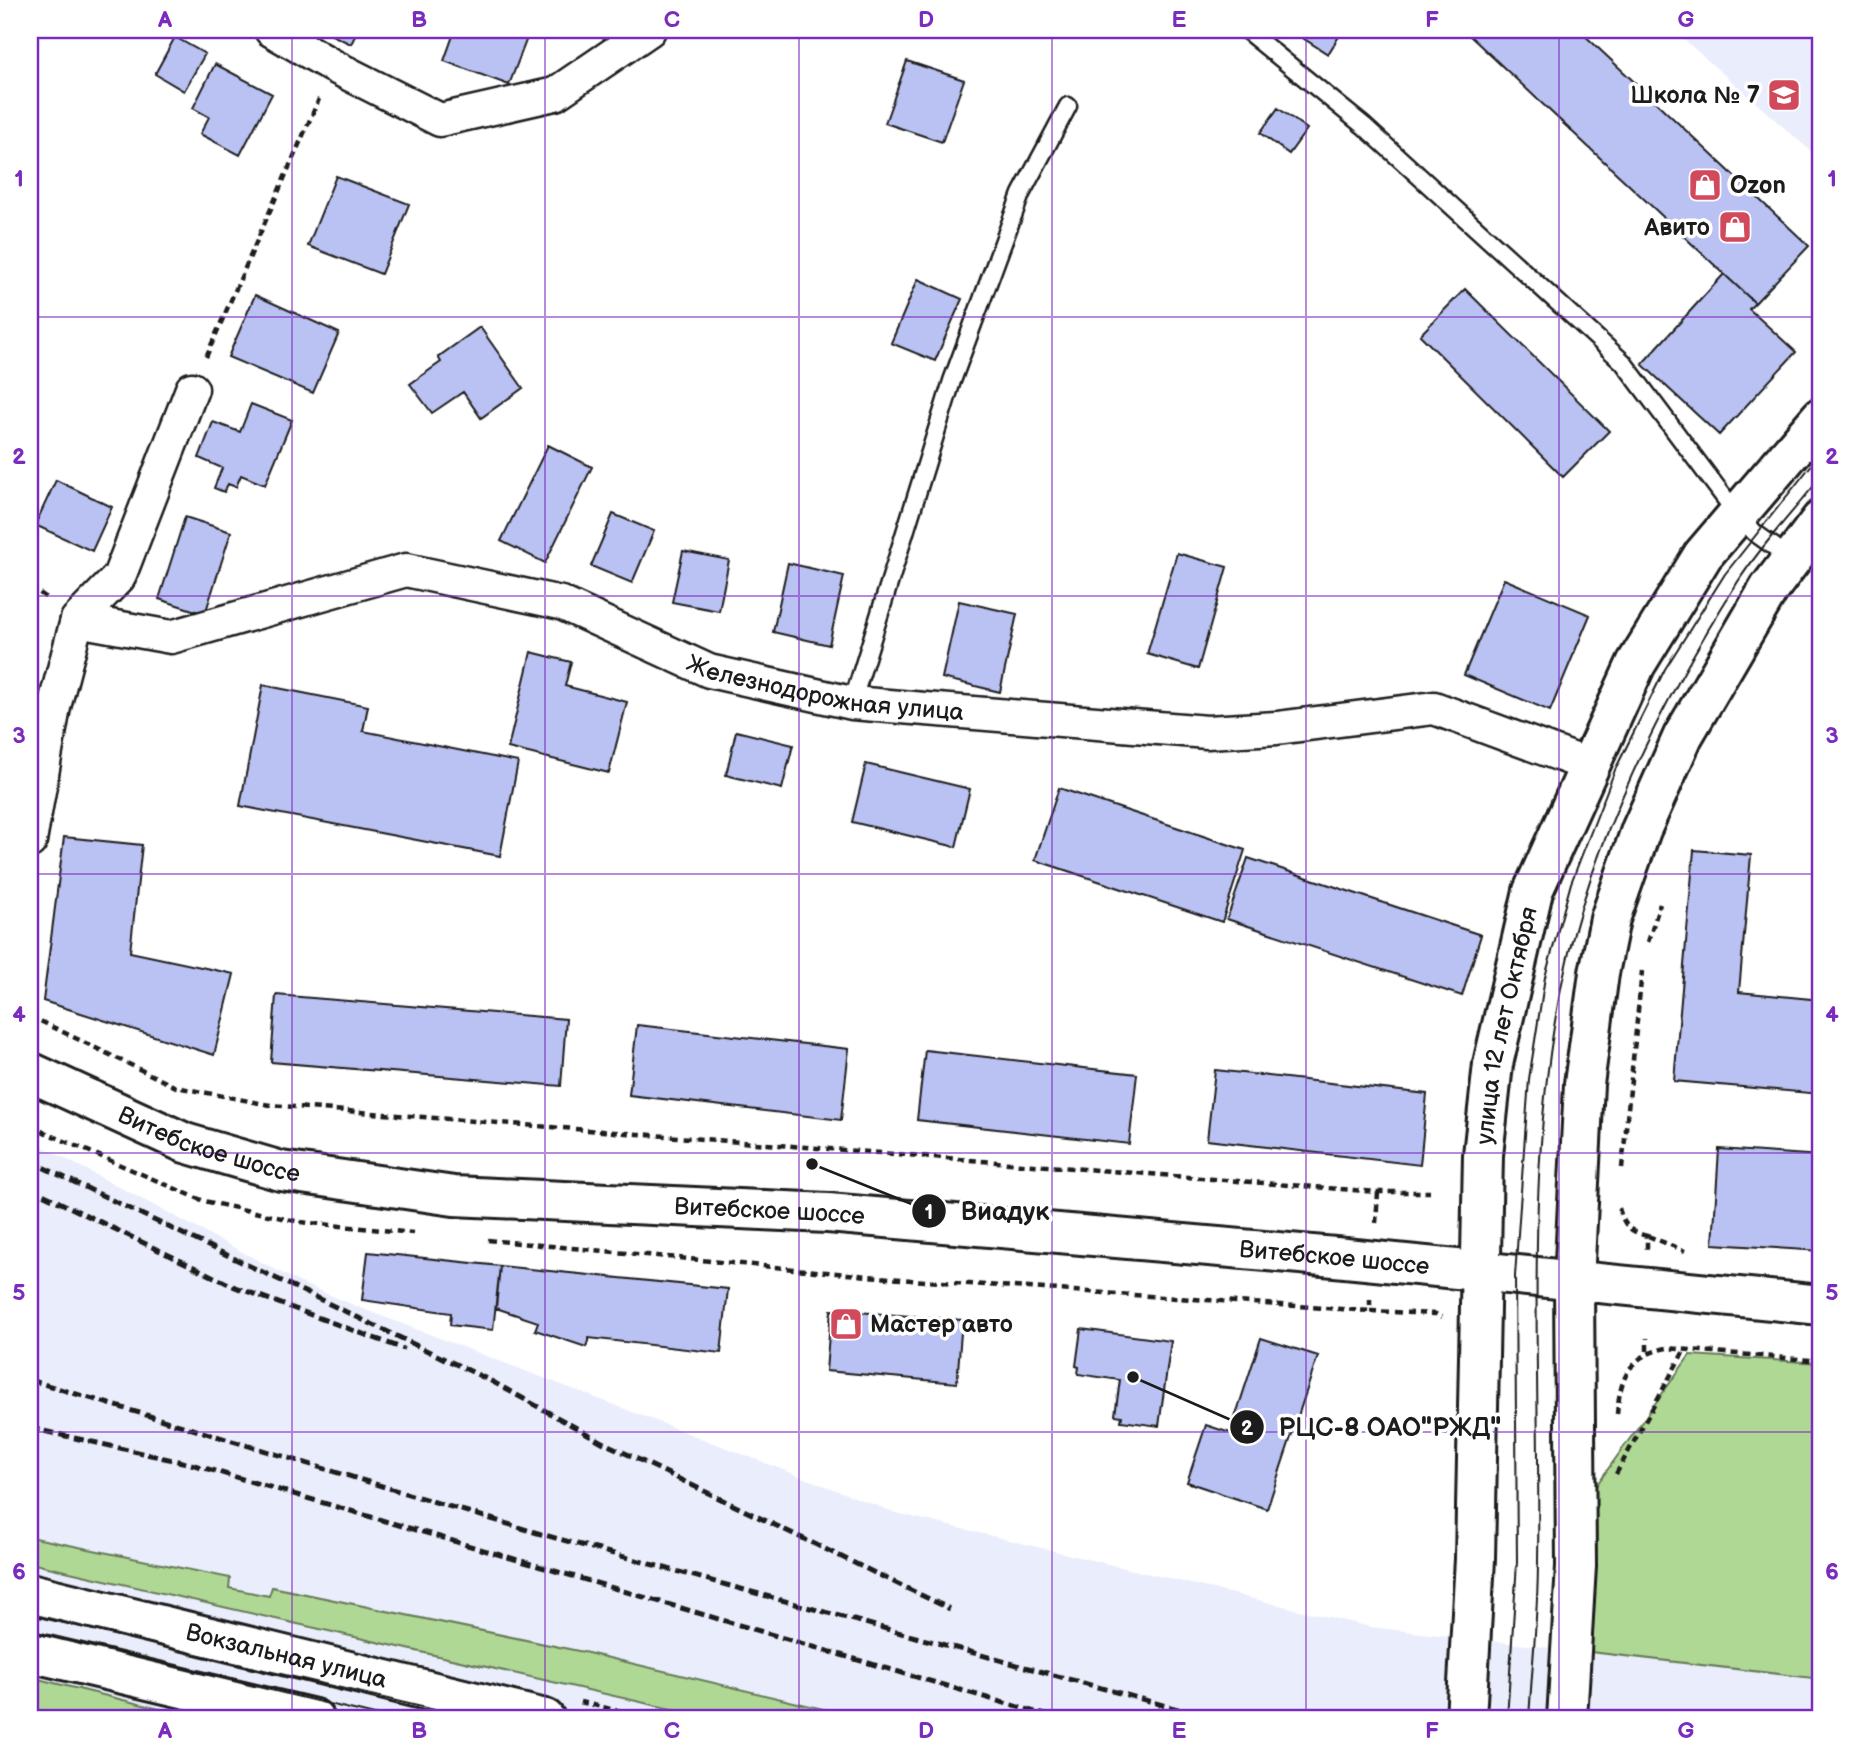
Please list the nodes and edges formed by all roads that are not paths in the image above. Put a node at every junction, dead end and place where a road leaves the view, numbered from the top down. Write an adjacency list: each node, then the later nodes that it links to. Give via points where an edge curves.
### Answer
1 (271, 30): 2 (street, via 440,120 555,94)
2 (649, 30)
3 (1246, 30): 7 (lane, via 1364,126 1623,362)
4 (1068, 106): 11 (lane, via 1021,194 952,381)
5 (192, 390): 10 (street, via 119,577)
6 (1821, 417): 7 (main road, улица 12 лет Октября)
7 (1736, 513): 9 (lane); 12 (main road, улица 12 лет Октября, via 1703,555 1636,664)
8 (1821, 520): 9 (main road)
9 (1790, 558): 16 (main road, via 1683,736 1610,919 1584,1084)
10 (77, 620): 11 (street, Железнодорожная улица, via 171,637 406,570 561,603 709,671); 13 (street, via 54,707)
11 (852, 703): 12 (street, Железнодорожная улица, via 1207,732 1434,708)
12 (1588, 765): 15 (main road, улица 12 лет Октября, via 1533,891 1493,1065 1483,1156)
13 (30, 841)
14 (30, 1072): 15 (main road, Витебское шоссе, via 185,1143 281,1171 454,1196 828,1213)
15 (1481, 1272): 16 (main road, Витебское шоссе); 22 (main road, улица 12 лет Октября, via 1475,1559)
16 (1574, 1281): 17 (main road, Витебское шоссе); 23 (main road, via 1576,1566)
17 (1821, 1304)
18 (30, 1593): 21 (main road, Вокзальная улица)
19 (30, 1652): 20 (main road)
20 (314, 1719)
21 (545, 1719)
22 (1466, 1719)
23 (1567, 1719)

